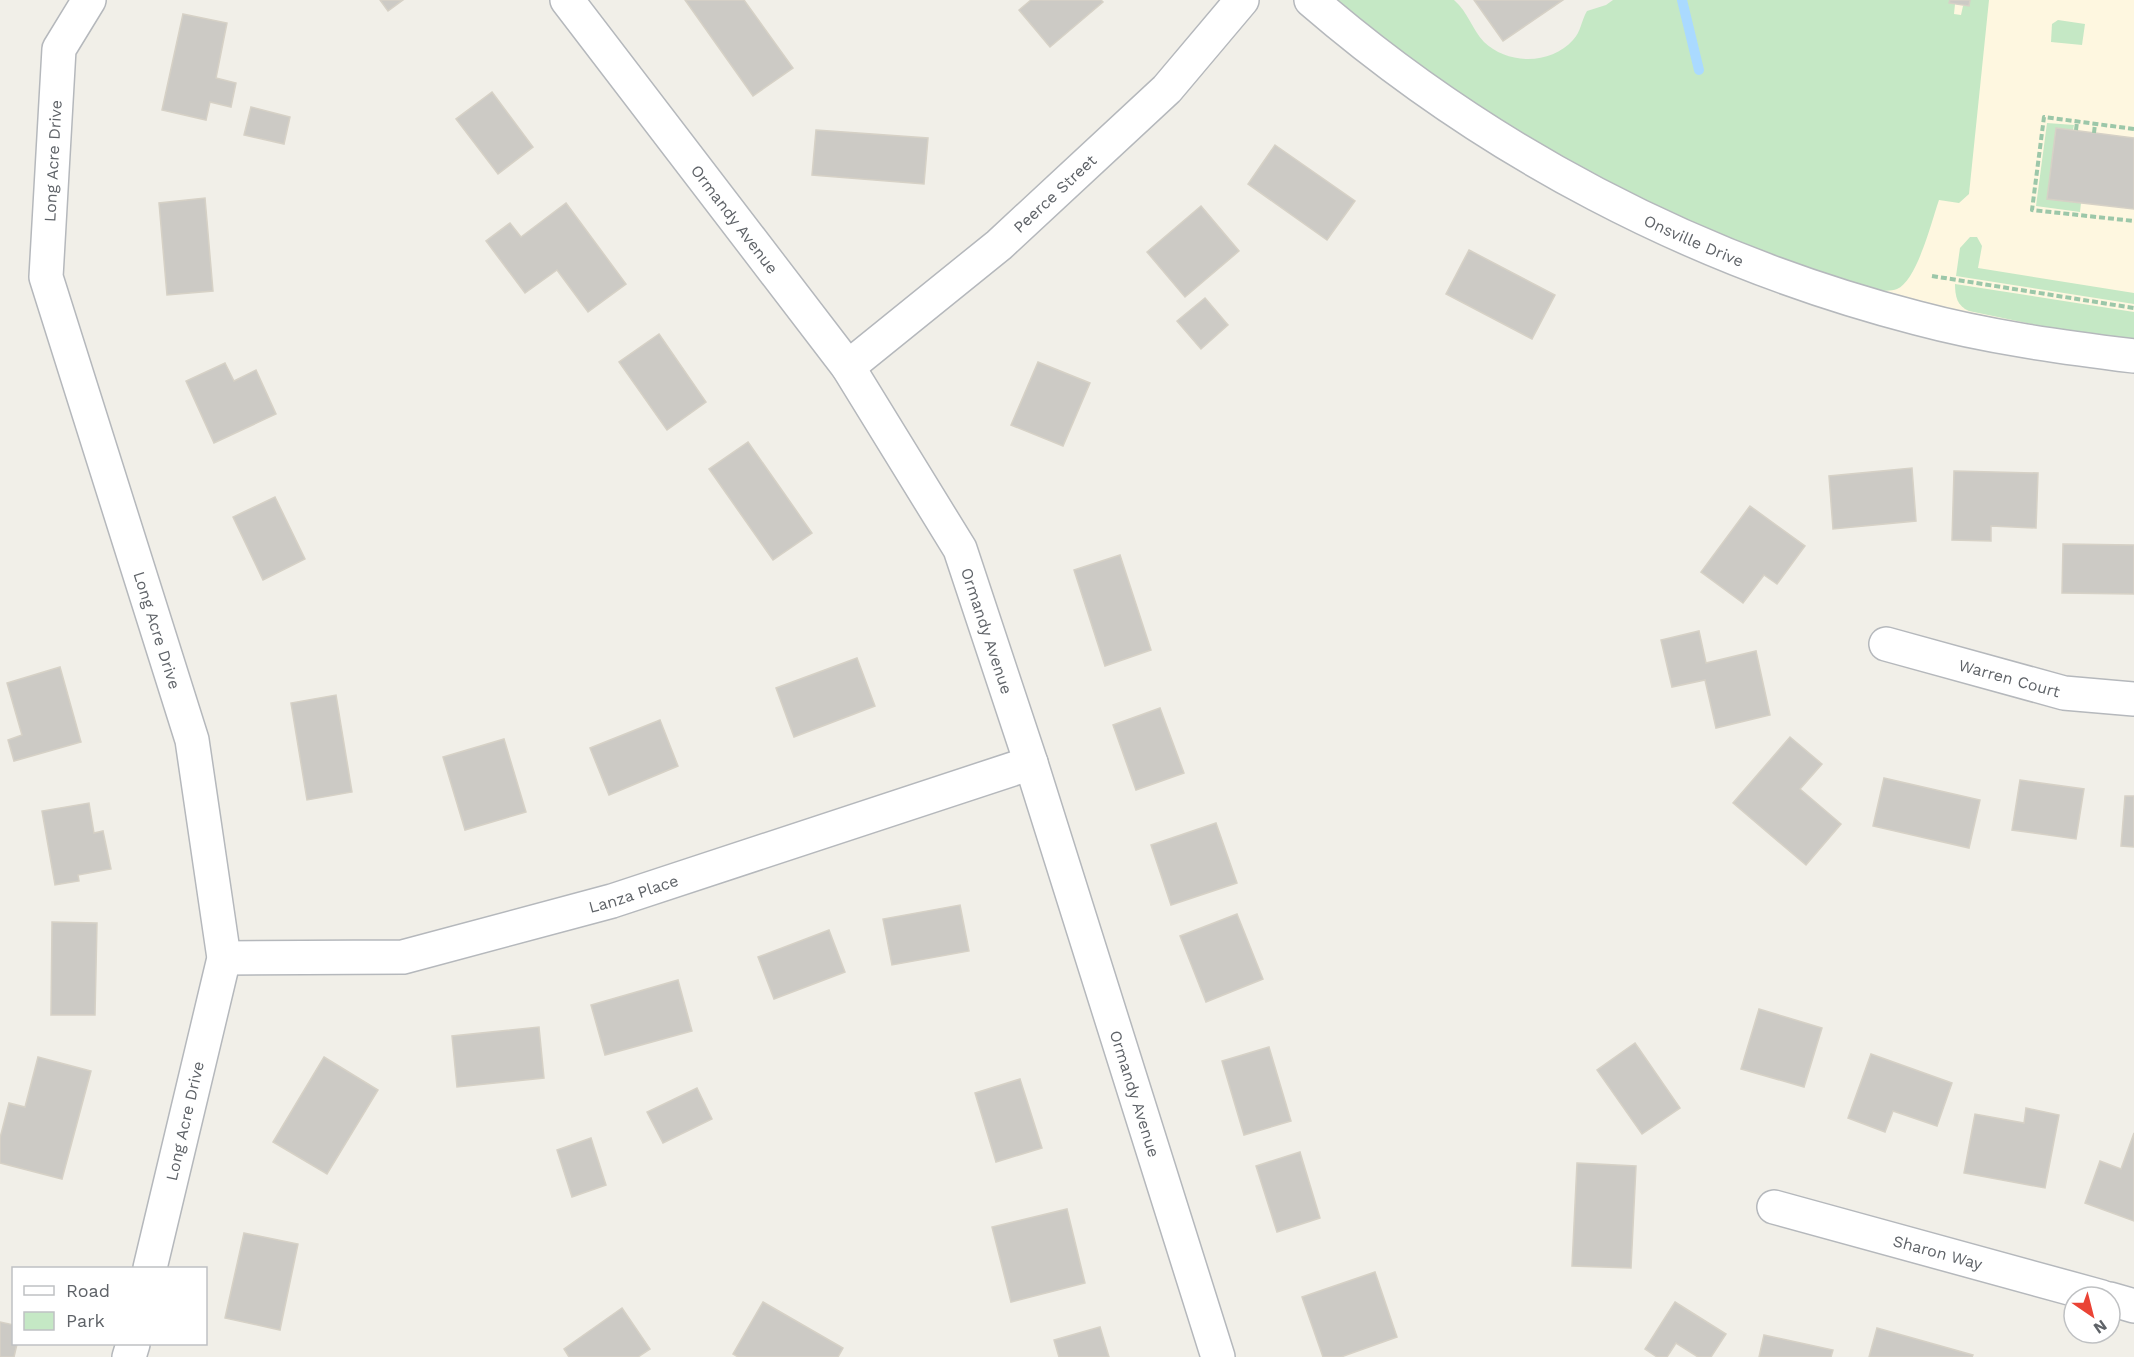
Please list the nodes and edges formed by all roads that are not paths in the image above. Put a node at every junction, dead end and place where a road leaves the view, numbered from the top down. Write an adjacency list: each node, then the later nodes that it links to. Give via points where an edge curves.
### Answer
1 (89, 0): 10 (street, Long Acre Drive, via 59,49 46,277 192,740)
2 (567, 0): 6 (street, Ormandy Avenue)
3 (1242, 0): 6 (street, Peerce Street, via 1167,89 999,245)
4 (1311, 0): 5 (street, Onsville Drive, via 1408,80 1480,128 1596,195 1685,238 1758,269 1916,318 2018,339)
5 (2134, 356)
6 (848, 367): 9 (street, Ormandy Avenue, via 960,549)
7 (1886, 644): 8 (street, Warren Court, via 2064,693)
8 (2134, 699)
9 (1031, 763): 10 (street, Lanza Place, via 612,901 404,957); 14 (street, Ormandy Avenue)
10 (224, 958): 12 (street, Long Acre Drive)
11 (1774, 1207): 13 (street, Sharon Way)
12 (150, 1267)
13 (2062, 1286)
14 (1218, 1357)

